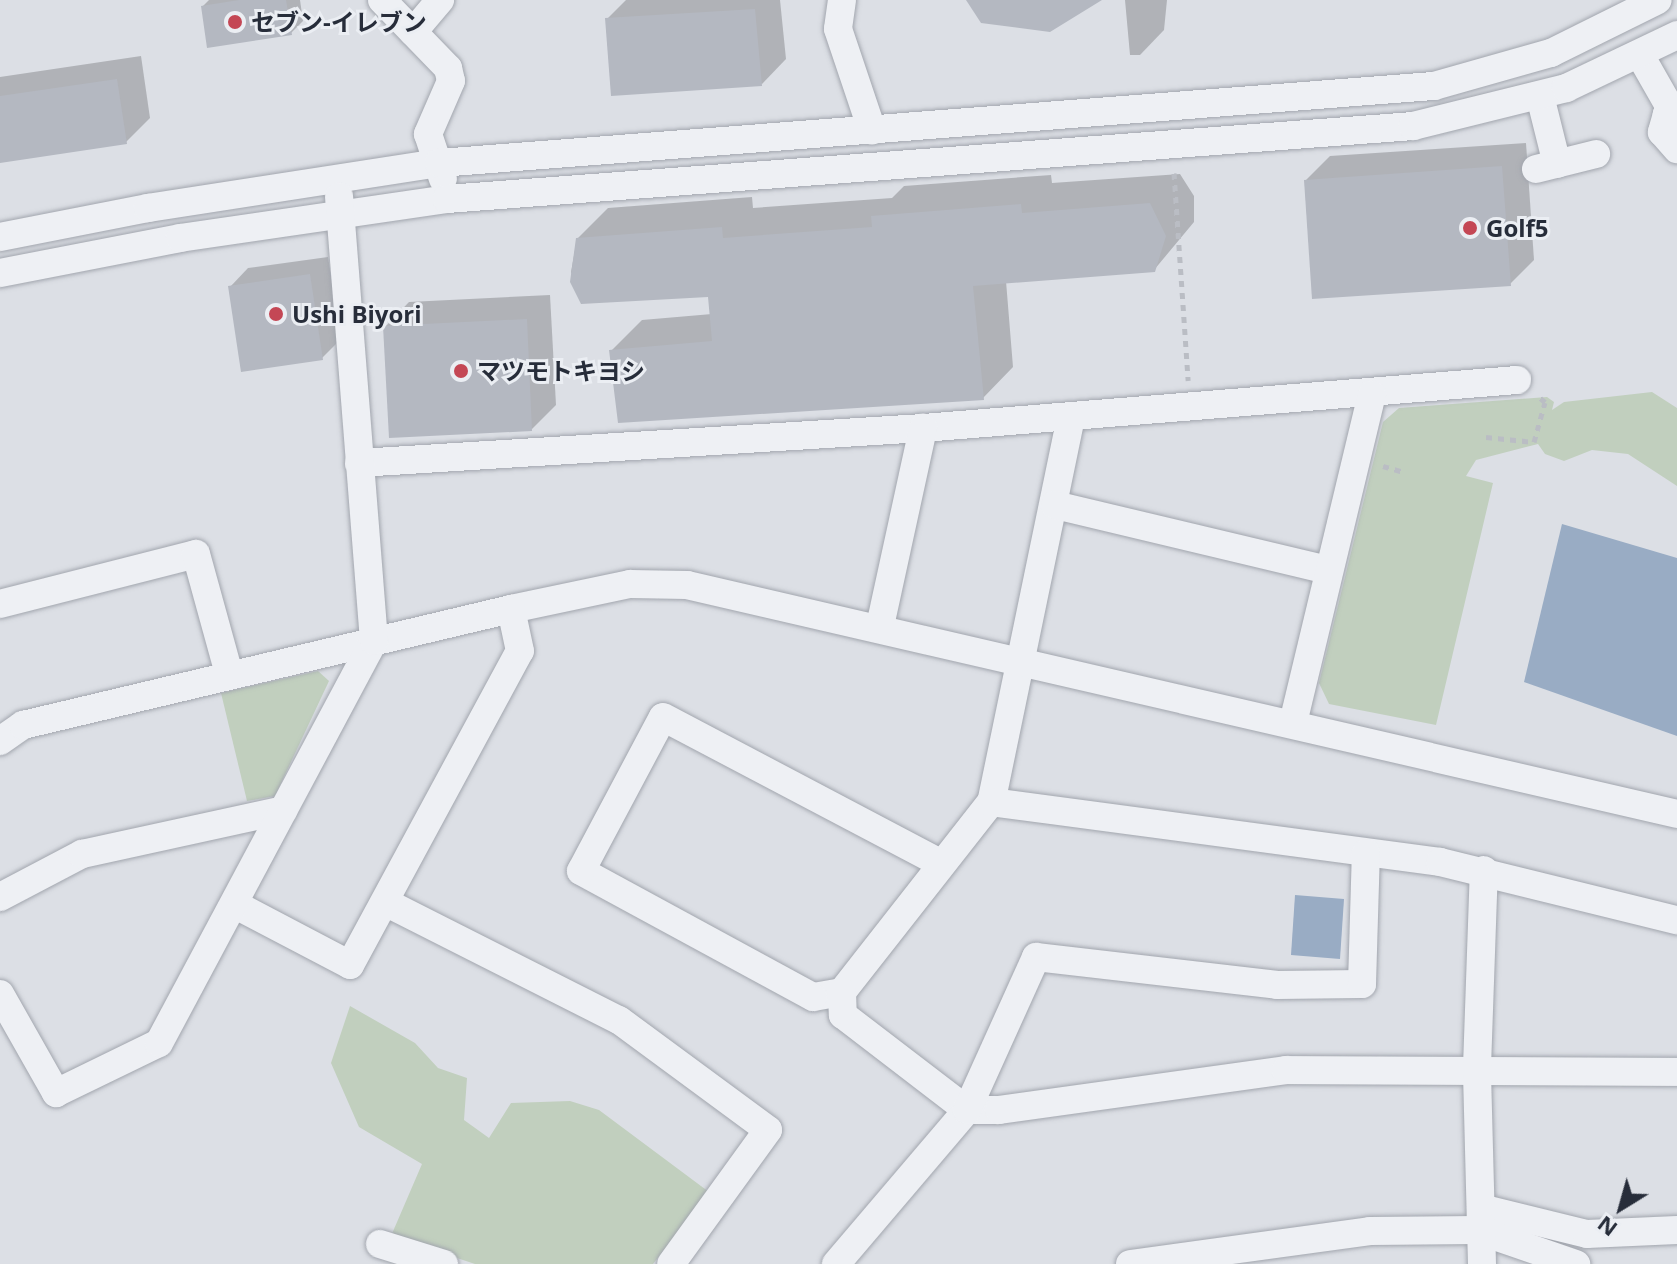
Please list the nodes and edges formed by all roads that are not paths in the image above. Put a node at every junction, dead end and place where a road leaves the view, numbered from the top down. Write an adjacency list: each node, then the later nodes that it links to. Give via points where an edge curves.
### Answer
1 (382, 0): 5 (street)
2 (440, 0): 5 (street)
3 (842, 0): 10 (street, via 838,29)
4 (1658, 0): 10 (street, via 1551,53 1434,86)
5 (413, 32): 13 (street, via 448,68 451,81 428,134)
6 (1677, 35): 7 (street)
7 (1640, 55): 8 (street); 9 (street)
8 (1540, 96): 12 (street, via 1546,166); 15 (street, via 1413,126)
9 (1674, 110): 11 (street, via 1662,132)
10 (872, 130): 13 (street)
11 (1677, 149)
12 (1596, 154)
13 (439, 163): 14 (street); 15 (street)
14 (334, 177): 16 (street); 17 (street)
15 (447, 199): 16 (street)
16 (342, 213): 18 (street); 23 (street)
17 (0, 237)
18 (0, 273)
19 (1517, 380): 20 (street)
20 (1372, 394): 21 (street); 25 (street)
21 (1071, 417): 22 (street); 24 (street)
22 (923, 428): 23 (street); 28 (street)
23 (359, 463): 29 (street)
24 (1055, 505): 25 (street); 30 (street)
25 (1328, 570): 32 (street)
26 (0, 604): 31 (street, via 196,554)
27 (511, 609): 28 (street, via 630,584 687,585); 29 (street); 41 (street, via 520,651)
28 (880, 626): 30 (street)
29 (374, 641): 31 (street); 35 (street)
30 (1020, 659): 32 (street); 34 (street)
31 (229, 674): 33 (street, via 23,725)
32 (1293, 723): 36 (street)
33 (0, 741)
34 (991, 802): 37 (street); 38 (street)
35 (283, 810): 40 (street, via 82,854); 42 (street)
36 (1677, 814)
37 (1366, 853): 39 (street); 48 (street, via 1362,984 1277,985 1036,957)
38 (940, 863): 44 (street); 44 (street, via 663,717 581,871 813,997)
39 (1484, 870): 43 (street); 46 (street)
40 (0, 897)
41 (385, 902): 42 (street, via 350,965); 54 (street, via 619,1020 768,1130)
42 (234, 904): 45 (street, via 159,1043 56,1093)
43 (1677, 920)
44 (842, 992): 48 (street, via 843,1015)
45 (0, 994)
46 (1477, 1067): 47 (street); 48 (street, via 1286,1070); 49 (street)
47 (1677, 1072)
48 (967, 1110): 52 (street)
49 (1479, 1219): 50 (street, via 1587,1234); 55 (street); 56 (street); 57 (street)
50 (1677, 1230)
51 (380, 1244): 53 (street)
52 (851, 1259)
53 (444, 1264)
54 (671, 1264)
55 (1130, 1264)
56 (1482, 1264)
57 (1576, 1264)

